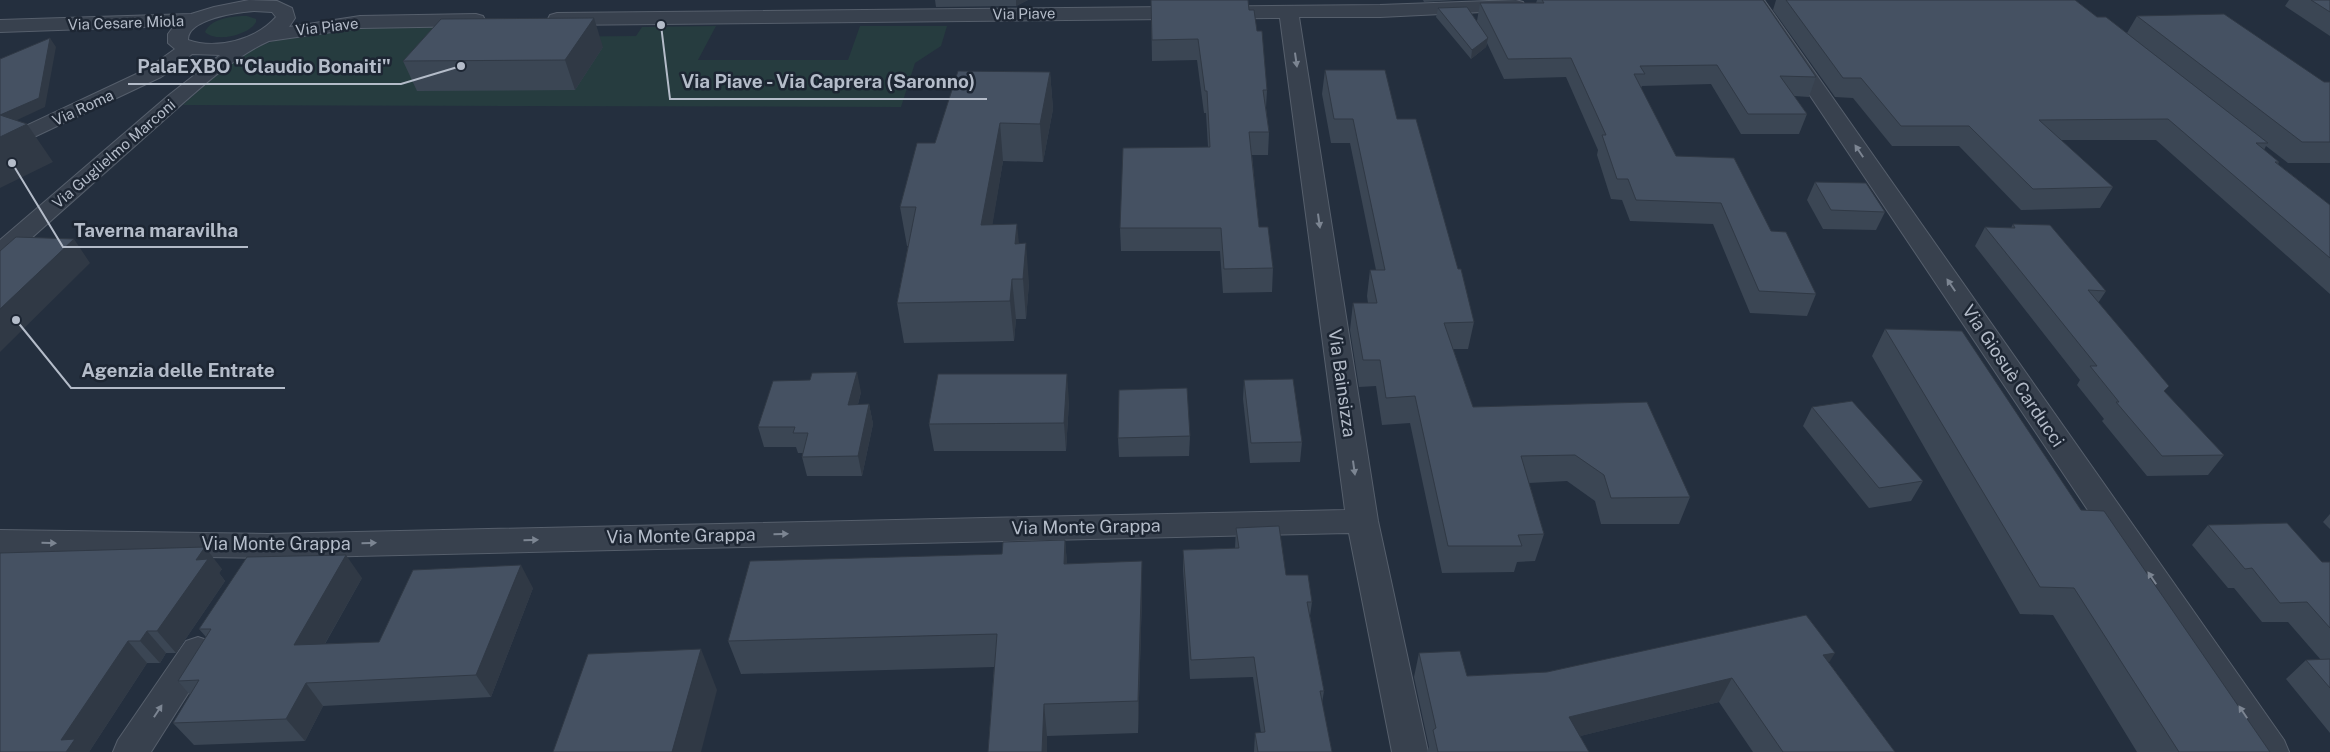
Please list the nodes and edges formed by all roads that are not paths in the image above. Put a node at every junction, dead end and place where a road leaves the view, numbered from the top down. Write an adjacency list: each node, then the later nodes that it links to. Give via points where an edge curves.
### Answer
1 (674, 0): 8 (street)
2 (1755, 0): 26 (street, Via Giosuè Carducci, one-way to 2)
3 (1417, 5): 4 (street, Via Piave); 7 (street, Via Piave)
4 (1536, 5)
5 (275, 6): 11 (street, Via Piave, via 214,12); 12 (street, Via Piave); 15 (street, Via Guglielmo Marconi, via 281,26)
6 (1030, 7): 7 (street, Via Piave); 8 (street, Via Piave)
7 (1276, 8): 19 (street, Via Bainsizza, one-way to 19)
8 (662, 18): 10 (street, Via Piave)
9 (497, 19): 12 (street, Via Piave)
10 (536, 19)
11 (194, 20): 13 (street, Via Cesare Miola); 16 (street, Via Roma)
12 (391, 20): 15 (street, Via Piave, via 318,27)
13 (57, 25): 14 (street, Via Cesare Miola); 16 (street, Via Cesare Miola)
14 (0, 26)
15 (259, 38): 16 (street, Via Piave, via 213,49); 18 (street, Via Guglielmo Marconi, via 176,99)
16 (183, 40): 17 (street, Via Roma, via 173,61)
17 (0, 146)
18 (0, 253)
19 (1362, 520): 21 (street, Via Monte Grappa, one-way to 19); 25 (street, Via Bainsizza)
20 (0, 542): 21 (street, Via Monte Grappa, one-way to 21)
21 (268, 546): 22 (street)
22 (246, 579)
23 (213, 628): 24 (street, one-way to 23)
24 (131, 752)
25 (1410, 752)
26 (2271, 752)

